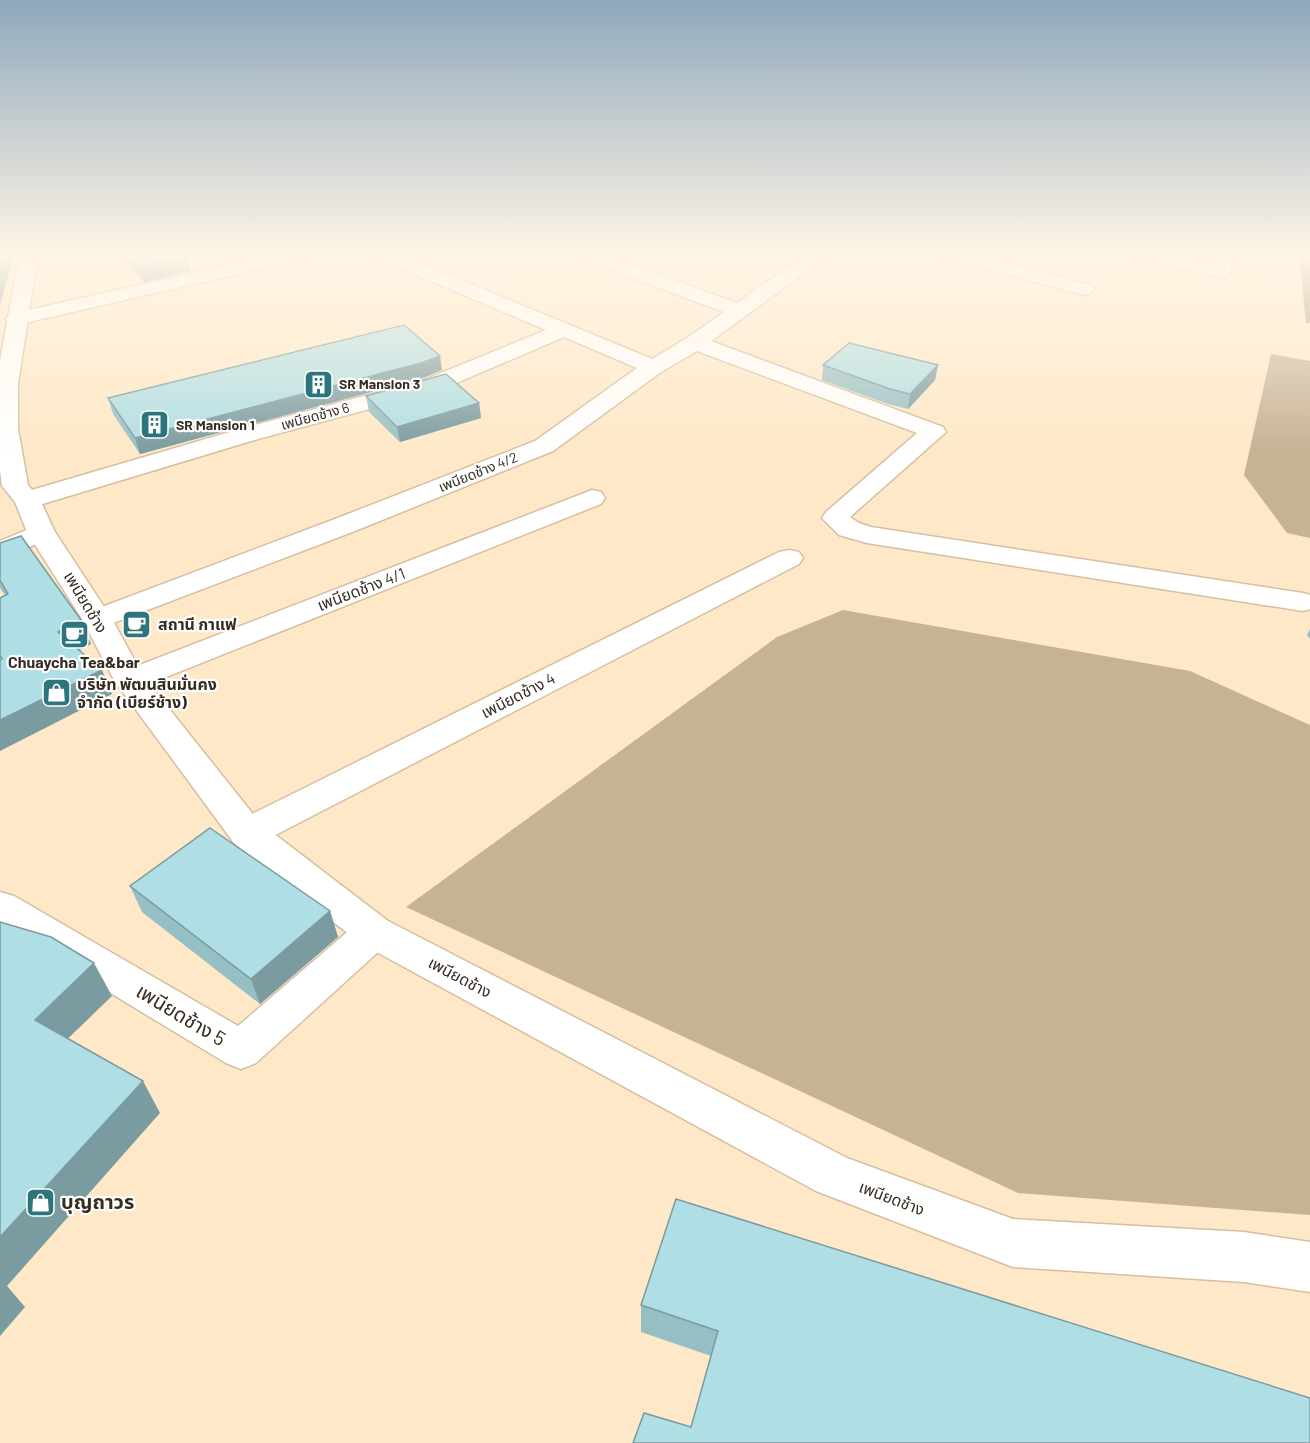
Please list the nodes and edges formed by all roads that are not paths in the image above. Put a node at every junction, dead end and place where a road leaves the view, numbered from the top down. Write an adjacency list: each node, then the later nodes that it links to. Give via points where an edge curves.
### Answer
1 (16, 320): 8 (street, เพนียดช้าง, via 7,384 6,429 15,486)
2 (544, 320): 4 (street)
3 (725, 320): 5 (street, เพนียดช้าง 4/2)
4 (565, 329): 6 (street); 8 (street, เพนียดช้าง 6, via 432,385 249,434)
5 (695, 343): 6 (street, เพนียดช้าง 4/2); 11 (street, via 933,432 835,518 849,529 867,535)
6 (653, 367): 12 (street, เพนียดช้าง 4/2, via 544,446)
7 (592, 498): 13 (street, เพนียดช้าง 4/1)
8 (34, 516): 9 (street, เพนียดช้าง 6); 12 (street, เพนียดช้าง)
9 (0, 550)
10 (789, 558): 14 (street, เพนียดช้าง 4)
11 (1303, 602)
12 (97, 619): 13 (street, เพนียดช้าง)
13 (130, 680): 14 (street, เพนียดช้าง)
14 (247, 833): 16 (street, เพนียดช้าง)
15 (0, 907): 16 (street, เพนียดช้าง 5, via 241,1050)
16 (374, 932): 17 (street, เพนียดช้าง, via 833,1175 1013,1244 1244,1257)
17 (1310, 1267)

